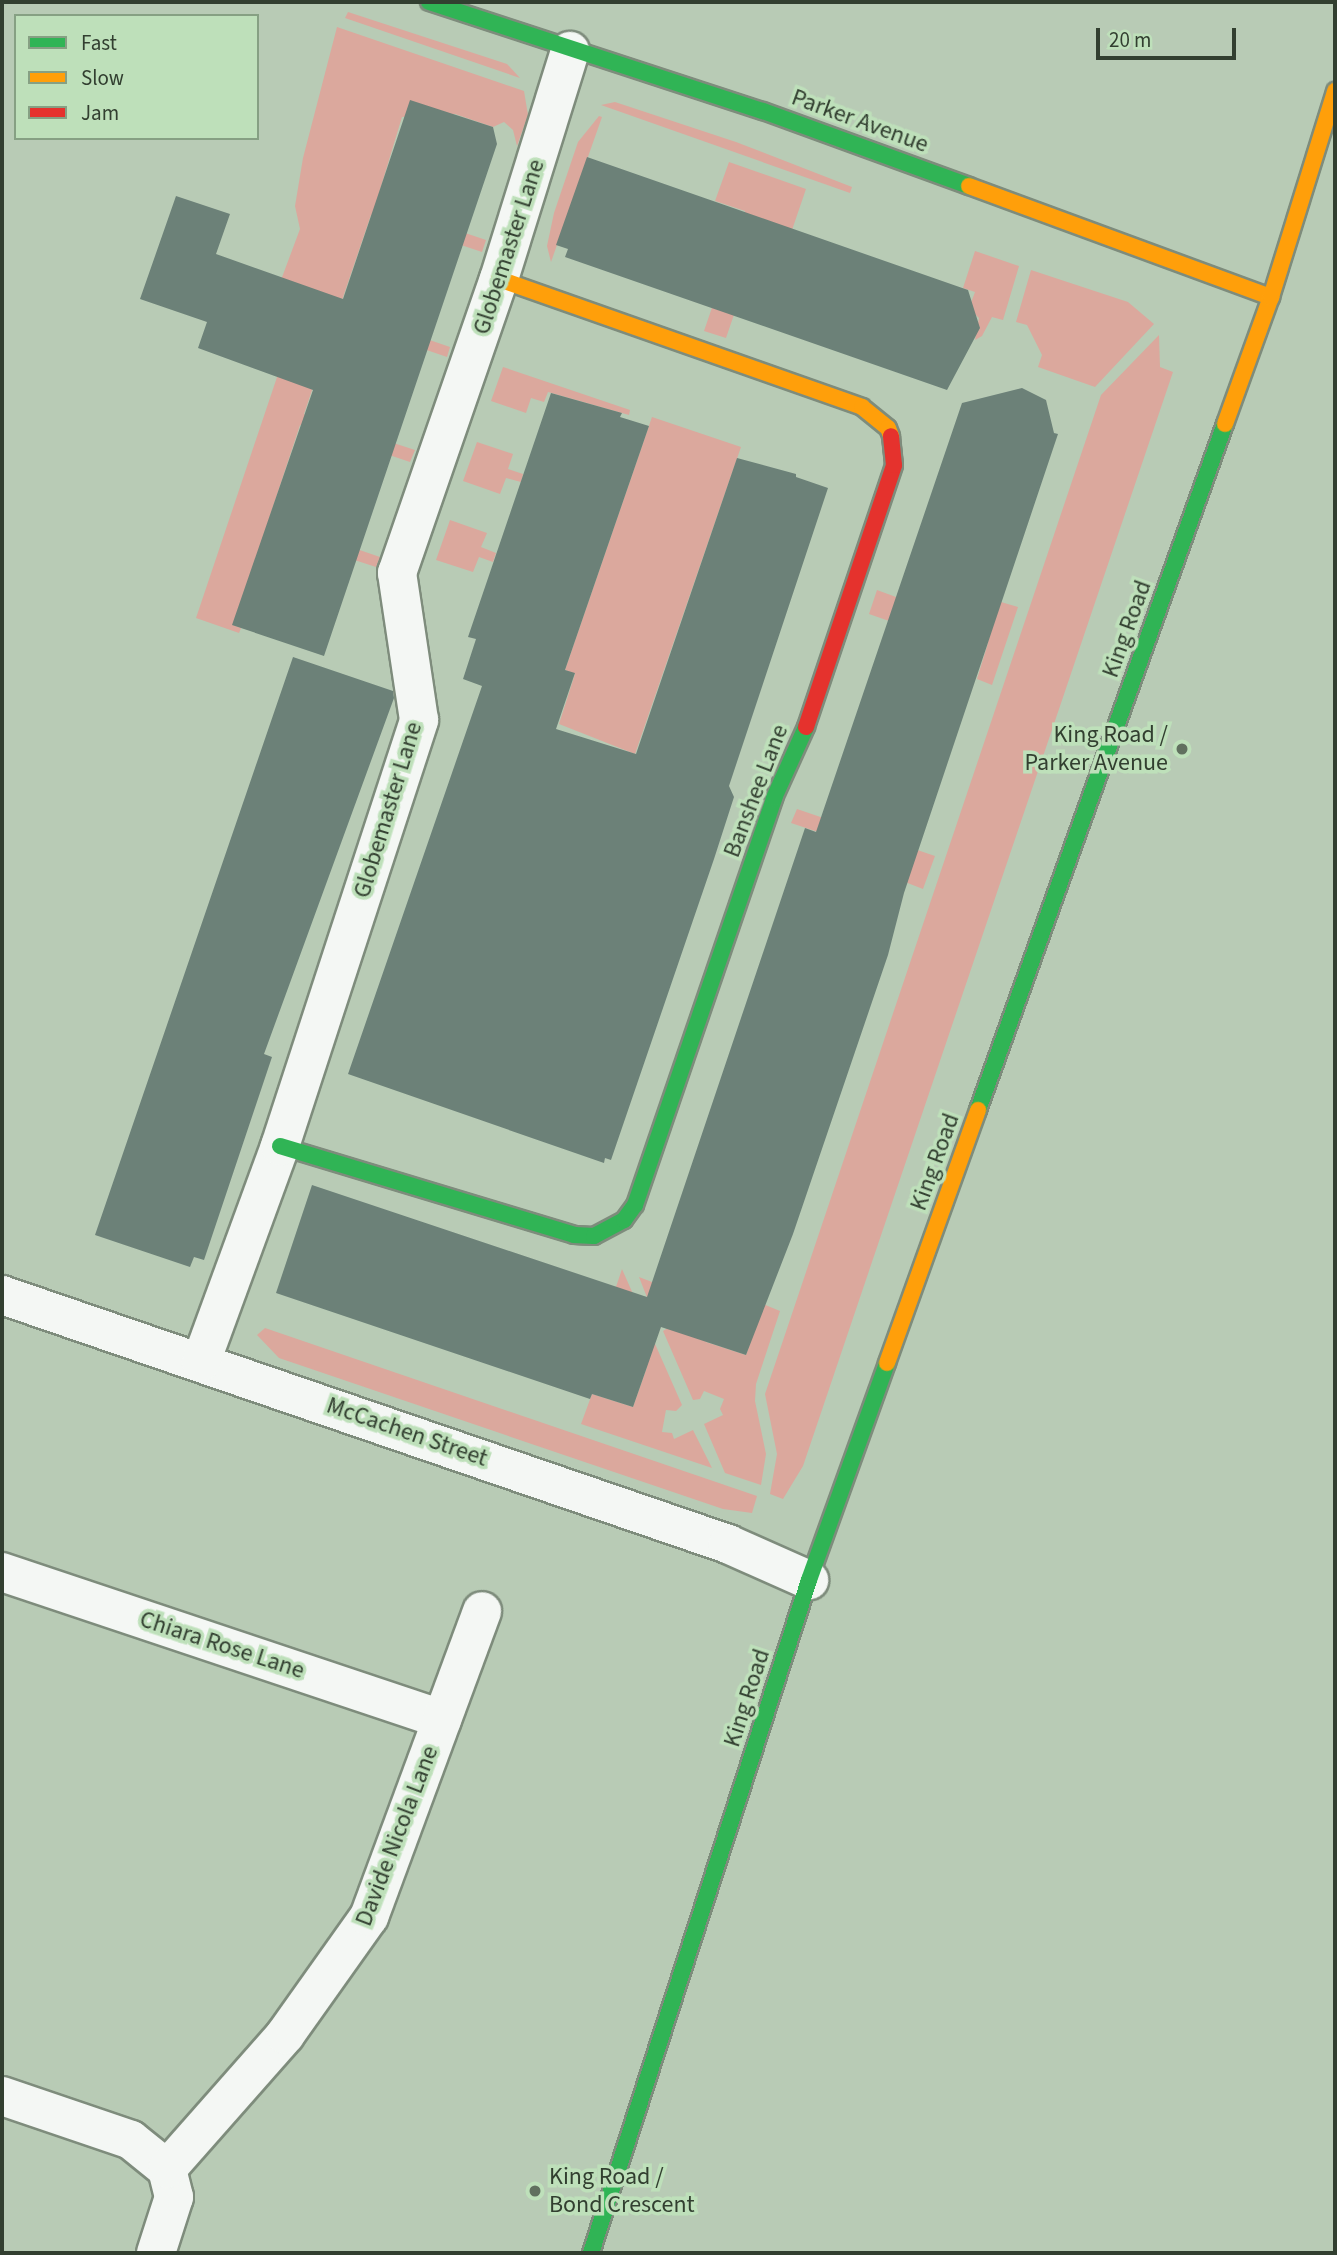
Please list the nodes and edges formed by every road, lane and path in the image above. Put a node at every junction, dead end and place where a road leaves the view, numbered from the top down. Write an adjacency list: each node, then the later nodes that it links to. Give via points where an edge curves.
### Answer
1 (429, 2): 2 (street, Parker Avenue)
2 (570, 51): 4 (street, Globemaster Lane); 5 (street, Parker Avenue, via 763,111 1086,225)
3 (1335, 91): 5 (street, King Road)
4 (499, 279): 6 (street, Globemaster Lane, via 397,573 419,720); 6 (street, Banshee Lane, via 862,407 888,428 894,465 796,757 774,798 635,1205 624,1220 594,1236 574,1235)
5 (1271, 297): 10 (street, King Road)
6 (280, 1146): 8 (street, Globemaster Lane)
7 (2, 1295): 8 (street, McCachen Street)
8 (201, 1362): 10 (street, McCachen Street, via 716,1540)
9 (2, 1572): 12 (street, Chiara Rose Lane)
10 (809, 1580): 16 (street, King Road)
11 (482, 1611): 12 (street, Davide Nicola Lane)
12 (442, 1718): 14 (street, Davide Nicola Lane, via 369,1917 285,2035)
13 (2, 2096): 14 (street, via 131,2140)
14 (167, 2169): 15 (street, via 174,2197)
15 (156, 2253)
16 (591, 2253)

